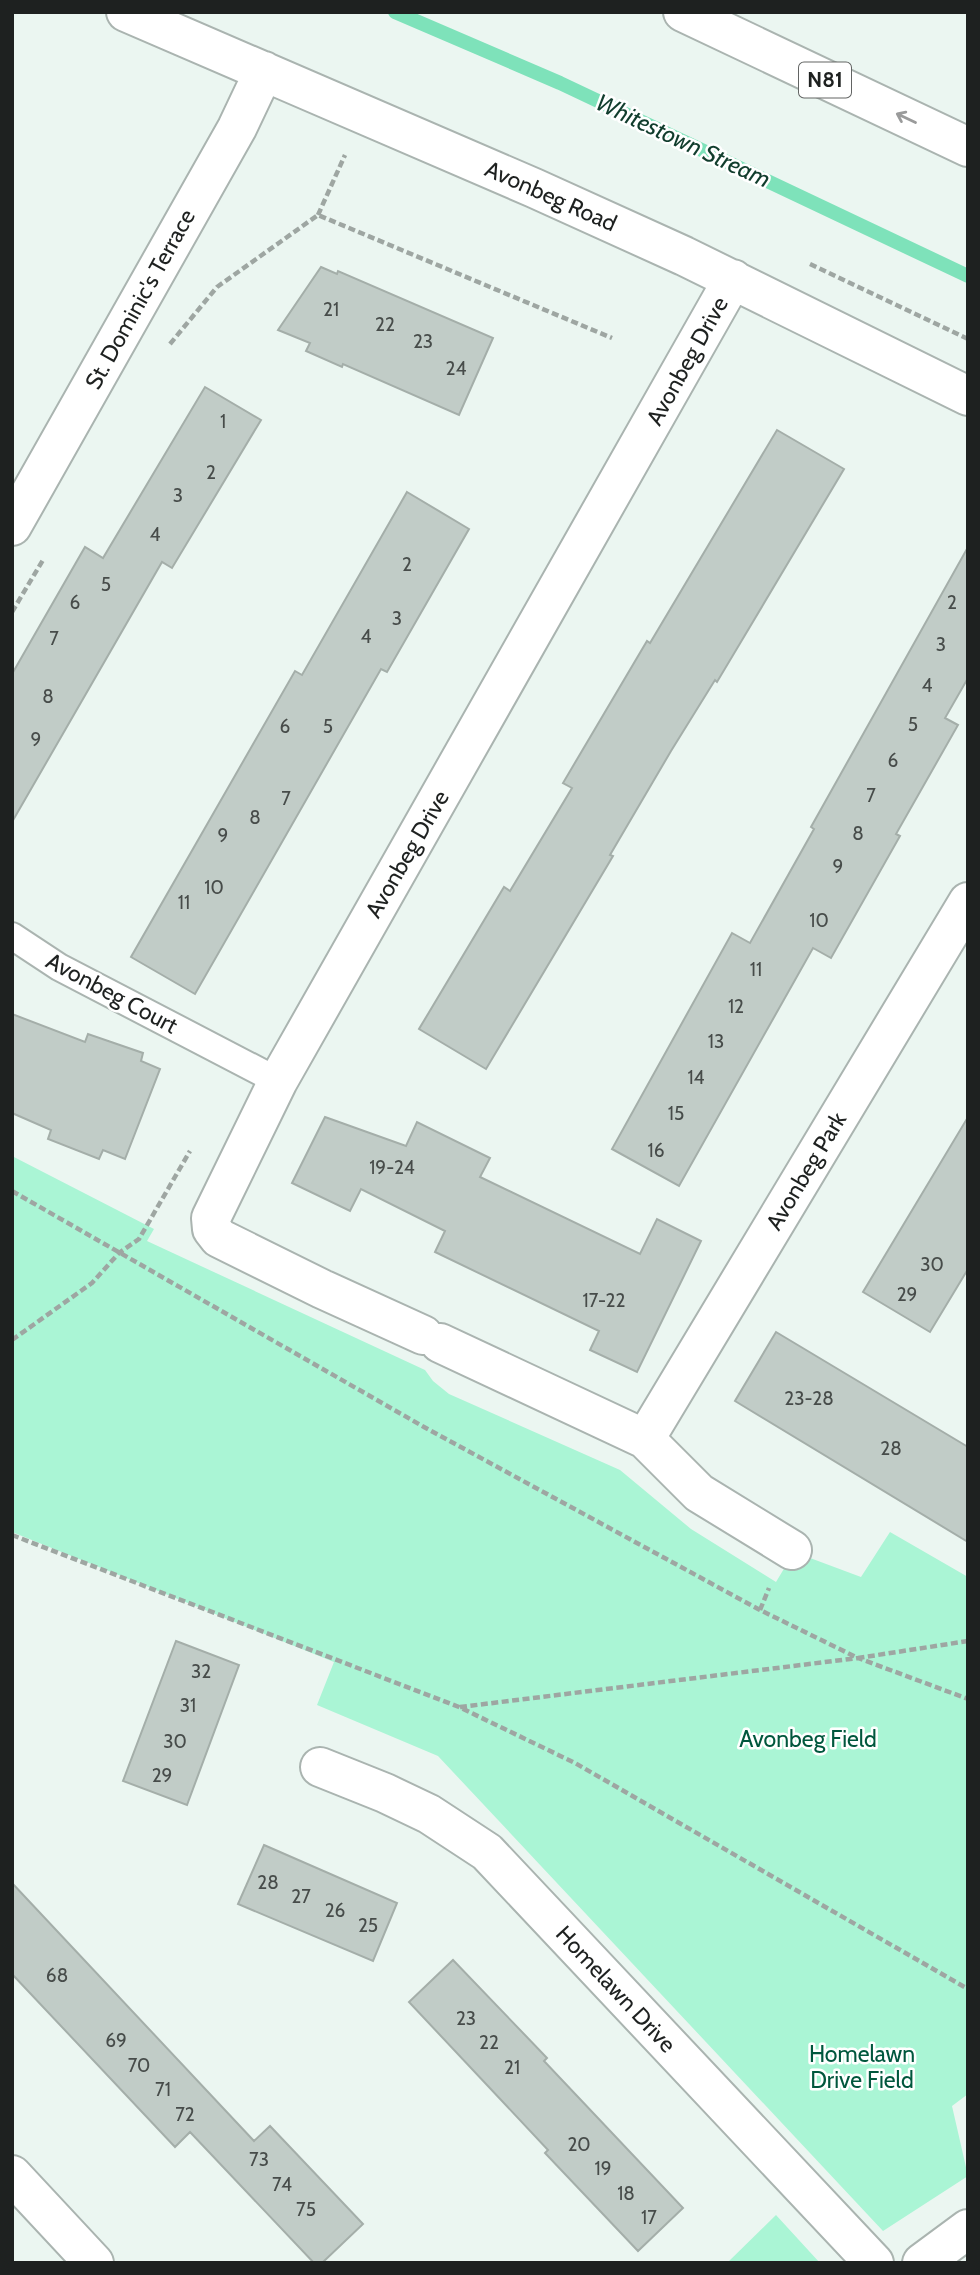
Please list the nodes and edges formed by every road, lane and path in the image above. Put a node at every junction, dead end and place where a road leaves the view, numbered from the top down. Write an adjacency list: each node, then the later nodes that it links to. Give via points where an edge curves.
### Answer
1 (126, 12): 3 (street, Avonbeg Road)
2 (683, 12): 4 (street, N81, one-way to 2)
3 (264, 71): 7 (street, Avonbeg Road); 11 (street, St. Dominic's Terrace, via 237,128)
4 (968, 147)
5 (347, 150): 6 (path)
6 (318, 215): 8 (path); 9 (path, via 217,287)
7 (733, 279): 10 (street, Avonbeg Road); 16 (street, Avonbeg Drive)
8 (612, 338)
9 (166, 350)
10 (968, 396)
11 (12, 526)
12 (47, 553): 13 (path)
13 (12, 612)
14 (968, 902): 21 (street, Avonbeg Park)
15 (12, 936): 16 (lane, Avonbeg Court, via 59,967)
16 (278, 1081): 21 (street, Avonbeg Drive, via 211,1218 219,1238)
17 (12, 1191): 19 (path)
18 (152, 1218): 19 (path, via 139,1239)
19 (119, 1253): 20 (path, via 92,1283); 24 (path, via 424,1427)
20 (12, 1340)
21 (645, 1439): 23 (street)
22 (12, 1535): 28 (path)
23 (783, 1565): 24 (path)
24 (760, 1610): 26 (path)
25 (968, 1641): 26 (path)
26 (858, 1658): 27 (path); 28 (path)
27 (968, 1699)
28 (459, 1707): 30 (path, via 575,1763)
29 (320, 1767): 34 (street, Homelawn Drive, via 429,1814 487,1852)
30 (968, 1989)
31 (12, 2175): 33 (street)
32 (968, 2229): 35 (street)
33 (94, 2263)
34 (874, 2263)
35 (922, 2263)

